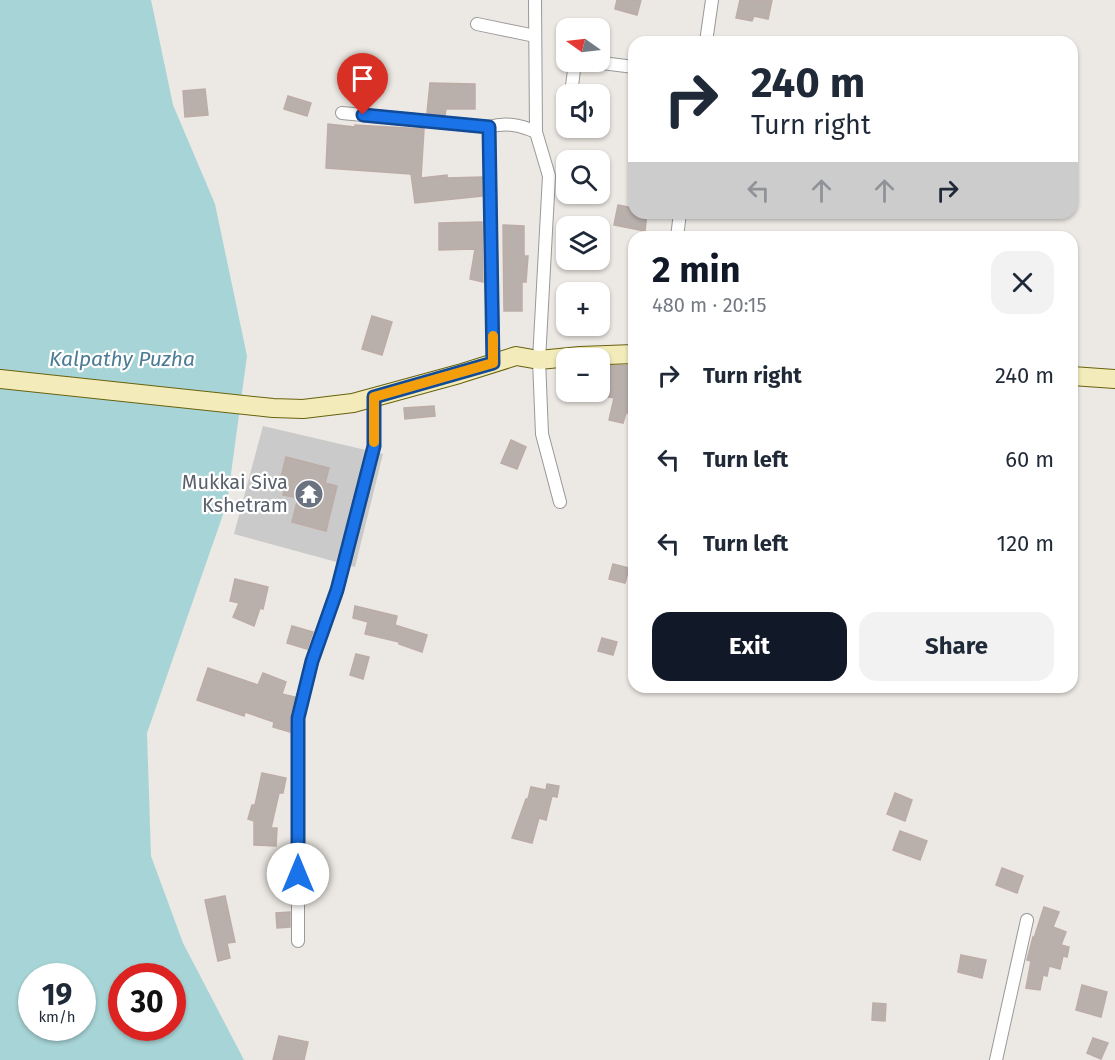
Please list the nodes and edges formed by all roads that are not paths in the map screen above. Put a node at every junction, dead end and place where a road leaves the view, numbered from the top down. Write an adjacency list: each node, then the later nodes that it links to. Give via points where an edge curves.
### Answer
1 (535, 0): 4 (street)
2 (712, 0): 5 (street)
3 (477, 24): 4 (street)
4 (535, 36): 10 (street)
5 (707, 36)
6 (610, 64): 7 (street)
7 (628, 66)
8 (342, 113): 9 (street)
9 (489, 127): 10 (street, via 520,125); 13 (street)
10 (536, 132): 12 (street, via 549,176)
11 (628, 354): 12 (main road)
12 (539, 360): 13 (main road, via 516,356); 18 (street, via 542,434)
13 (493, 363): 17 (main road)
14 (1078, 376): 16 (main road)
15 (0, 379): 17 (main road, via 273,408 303,409)
16 (1115, 379)
17 (374, 397): 20 (street, via 374,446 337,590 312,661 298,718)
18 (560, 502)
19 (1027, 920): 21 (street)
20 (298, 940)
21 (996, 1060)

